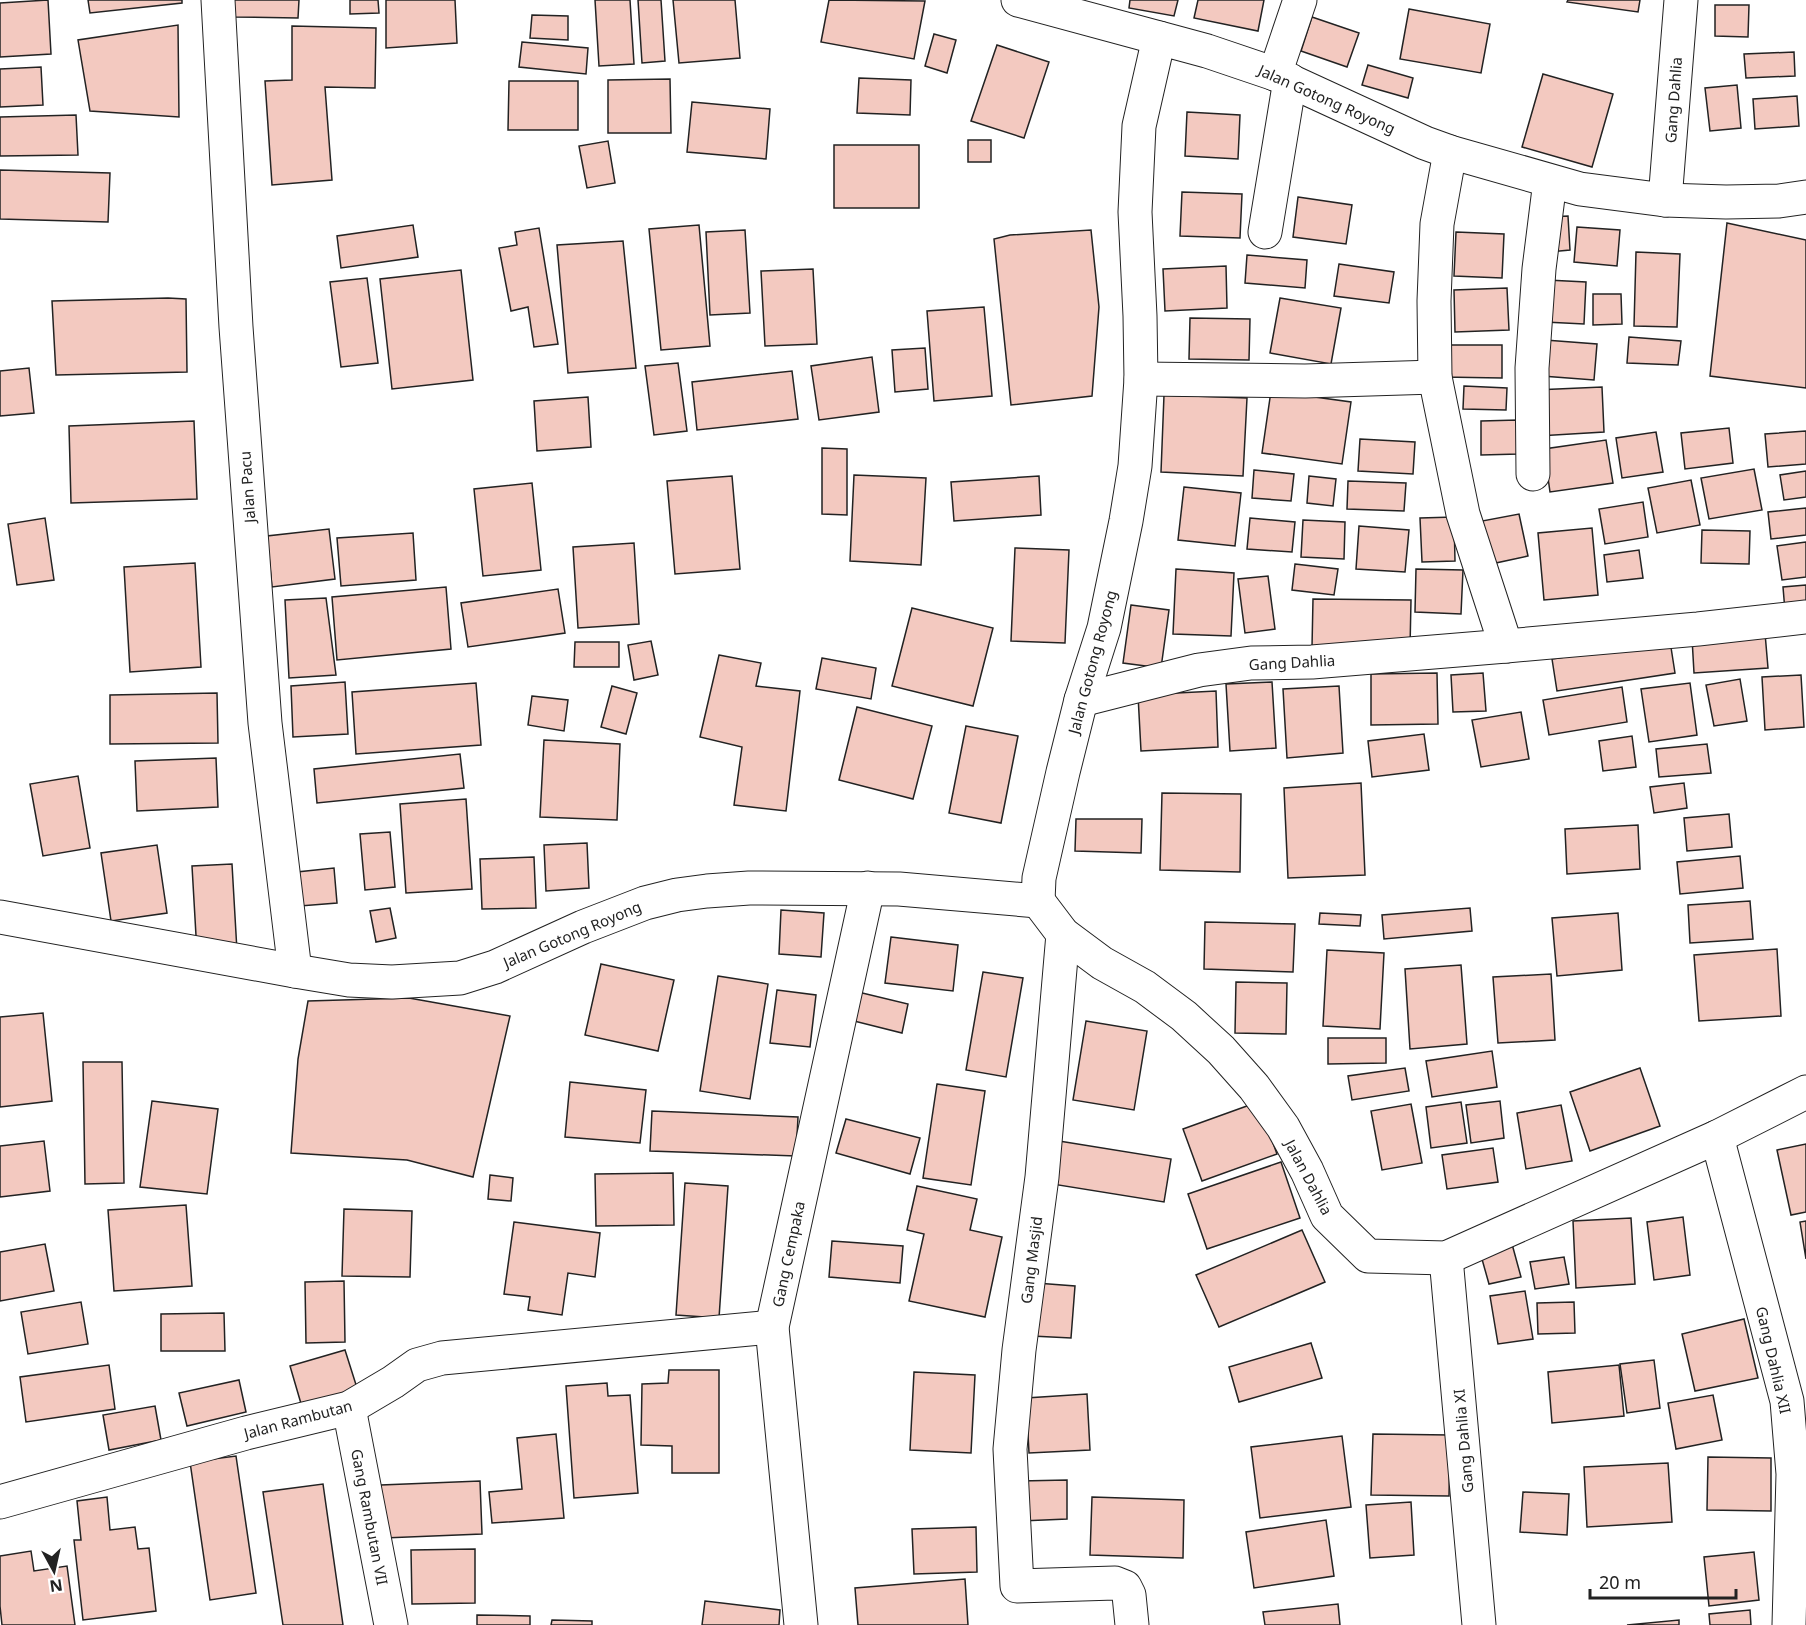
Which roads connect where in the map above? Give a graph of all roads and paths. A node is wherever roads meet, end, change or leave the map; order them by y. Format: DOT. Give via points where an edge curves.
graph roads {
  1 [pos="218,0"];
  2 [pos="1018,0"];
  3 [pos="1300,0"];
  4 [pos="1681,0"];
  5 [pos="1159,38"];
  6 [pos="1283,77"];
  7 [pos="1450,153"];
  8 [pos="1550,181"];
  9 [pos="1806,196"];
  10 [pos="1665,200"];
  11 [pos="1264,232"];
  12 [pos="1435,377"];
  13 [pos="1141,379"];
  14 [pos="1533,474"];
  15 [pos="1806,617"];
  16 [pos="1506,646"];
  17 [pos="1081,700"];
  18 [pos="868,888"];
  19 [pos="1038,901"];
  20 [pos="0,917"];
  21 [pos="1063,934"];
  22 [pos="295,971"];
  23 [pos="1806,1092"];
  24 [pos="1717,1137"];
  25 [pos="1446,1258"];
  26 [pos="772,1327"];
  27 [pos="349,1408"];
  28 [pos="0,1502"];
  29 [pos="391,1625"];
  30 [pos="801,1625"];
  31 [pos="1132,1625"];
  32 [pos="1479,1625"];
  33 [pos="1789,1625"];
  1 -- 22 [label="street, Jalan Pacu" via="264,723"];
  2 -- 5 [label="street"];
  3 -- 6 [label="street"];
  4 -- 10 [label="street, Gang Dahlia"];
  5 -- 6 [label="street, Jalan Gotong Royong"];
  5 -- 13 [label="street, Jalan Gotong Royong" via="1139,126 1135,212"];
  6 -- 7 [label="street, Jalan Gotong Royong"];
  6 -- 11 [label="street"];
  7 -- 8 [label="street, Jalan Gotong Royong"];
  7 -- 12 [label="street" via="1437,224"];
  8 -- 10 [label="street, Jalan Gotong Royong" via="1580,189"];
  8 -- 14 [label="street" via="1532,368"];
  9 -- 10 [label="street, Jalan Gotong Royong" via="1779,201"];
  12 -- 13 [label="street" via="1305,381"];
  12 -- 16 [label="street" via="1463,514"];
  13 -- 17 [label="street, Jalan Gotong Royong" via="1135,466 1126,521 1104,628"];
  15 -- 16 [label="street, Gang Dahlia"];
  16 -- 17 [label="street, Gang Dahlia" via="1312,662 1251,663 1199,670"];
  17 -- 19 [label="street, Jalan Gotong Royong" via="1039,878"];
  18 -- 19 [label="street, Jalan Gotong Royong"];
  18 -- 22 [label="street, Jalan Gotong Royong" via="748,888 677,895 645,903 460,978 392,982"];
  18 -- 26 [label="street, Gang Cempaka"];
  19 -- 21 [label="street, Jalan Dahlia"];
  20 -- 22 [label="street, Jalan Gotong Royong"];
  21 -- 25 [label="street, Jalan Dahlia" via="1102,963 1145,987 1221,1050 1283,1127 1328,1216 1368,1256"];
  21 -- 31 [label="street, Gang Masjid" via="1042,1177 1010,1449 1017,1586 1115,1583 1125,1587 1129,1595"];
  23 -- 24 [label="street, Jalan Dahlia"];
  24 -- 25 [label="street, Jalan Dahlia"];
  24 -- 33 [label="street, Gang Dahlia XII" via="1787,1401 1793,1474"];
  25 -- 32 [label="street, Gang Dahlia XI"];
  26 -- 27 [label="street, Jalan Rambutan" via="442,1358 417,1365"];
  26 -- 30 [label="street, Gang Cempaka"];
  27 -- 28 [label="street, Jalan Rambutan"];
  27 -- 29 [label="street, Gang Rambutan VII"];
}
